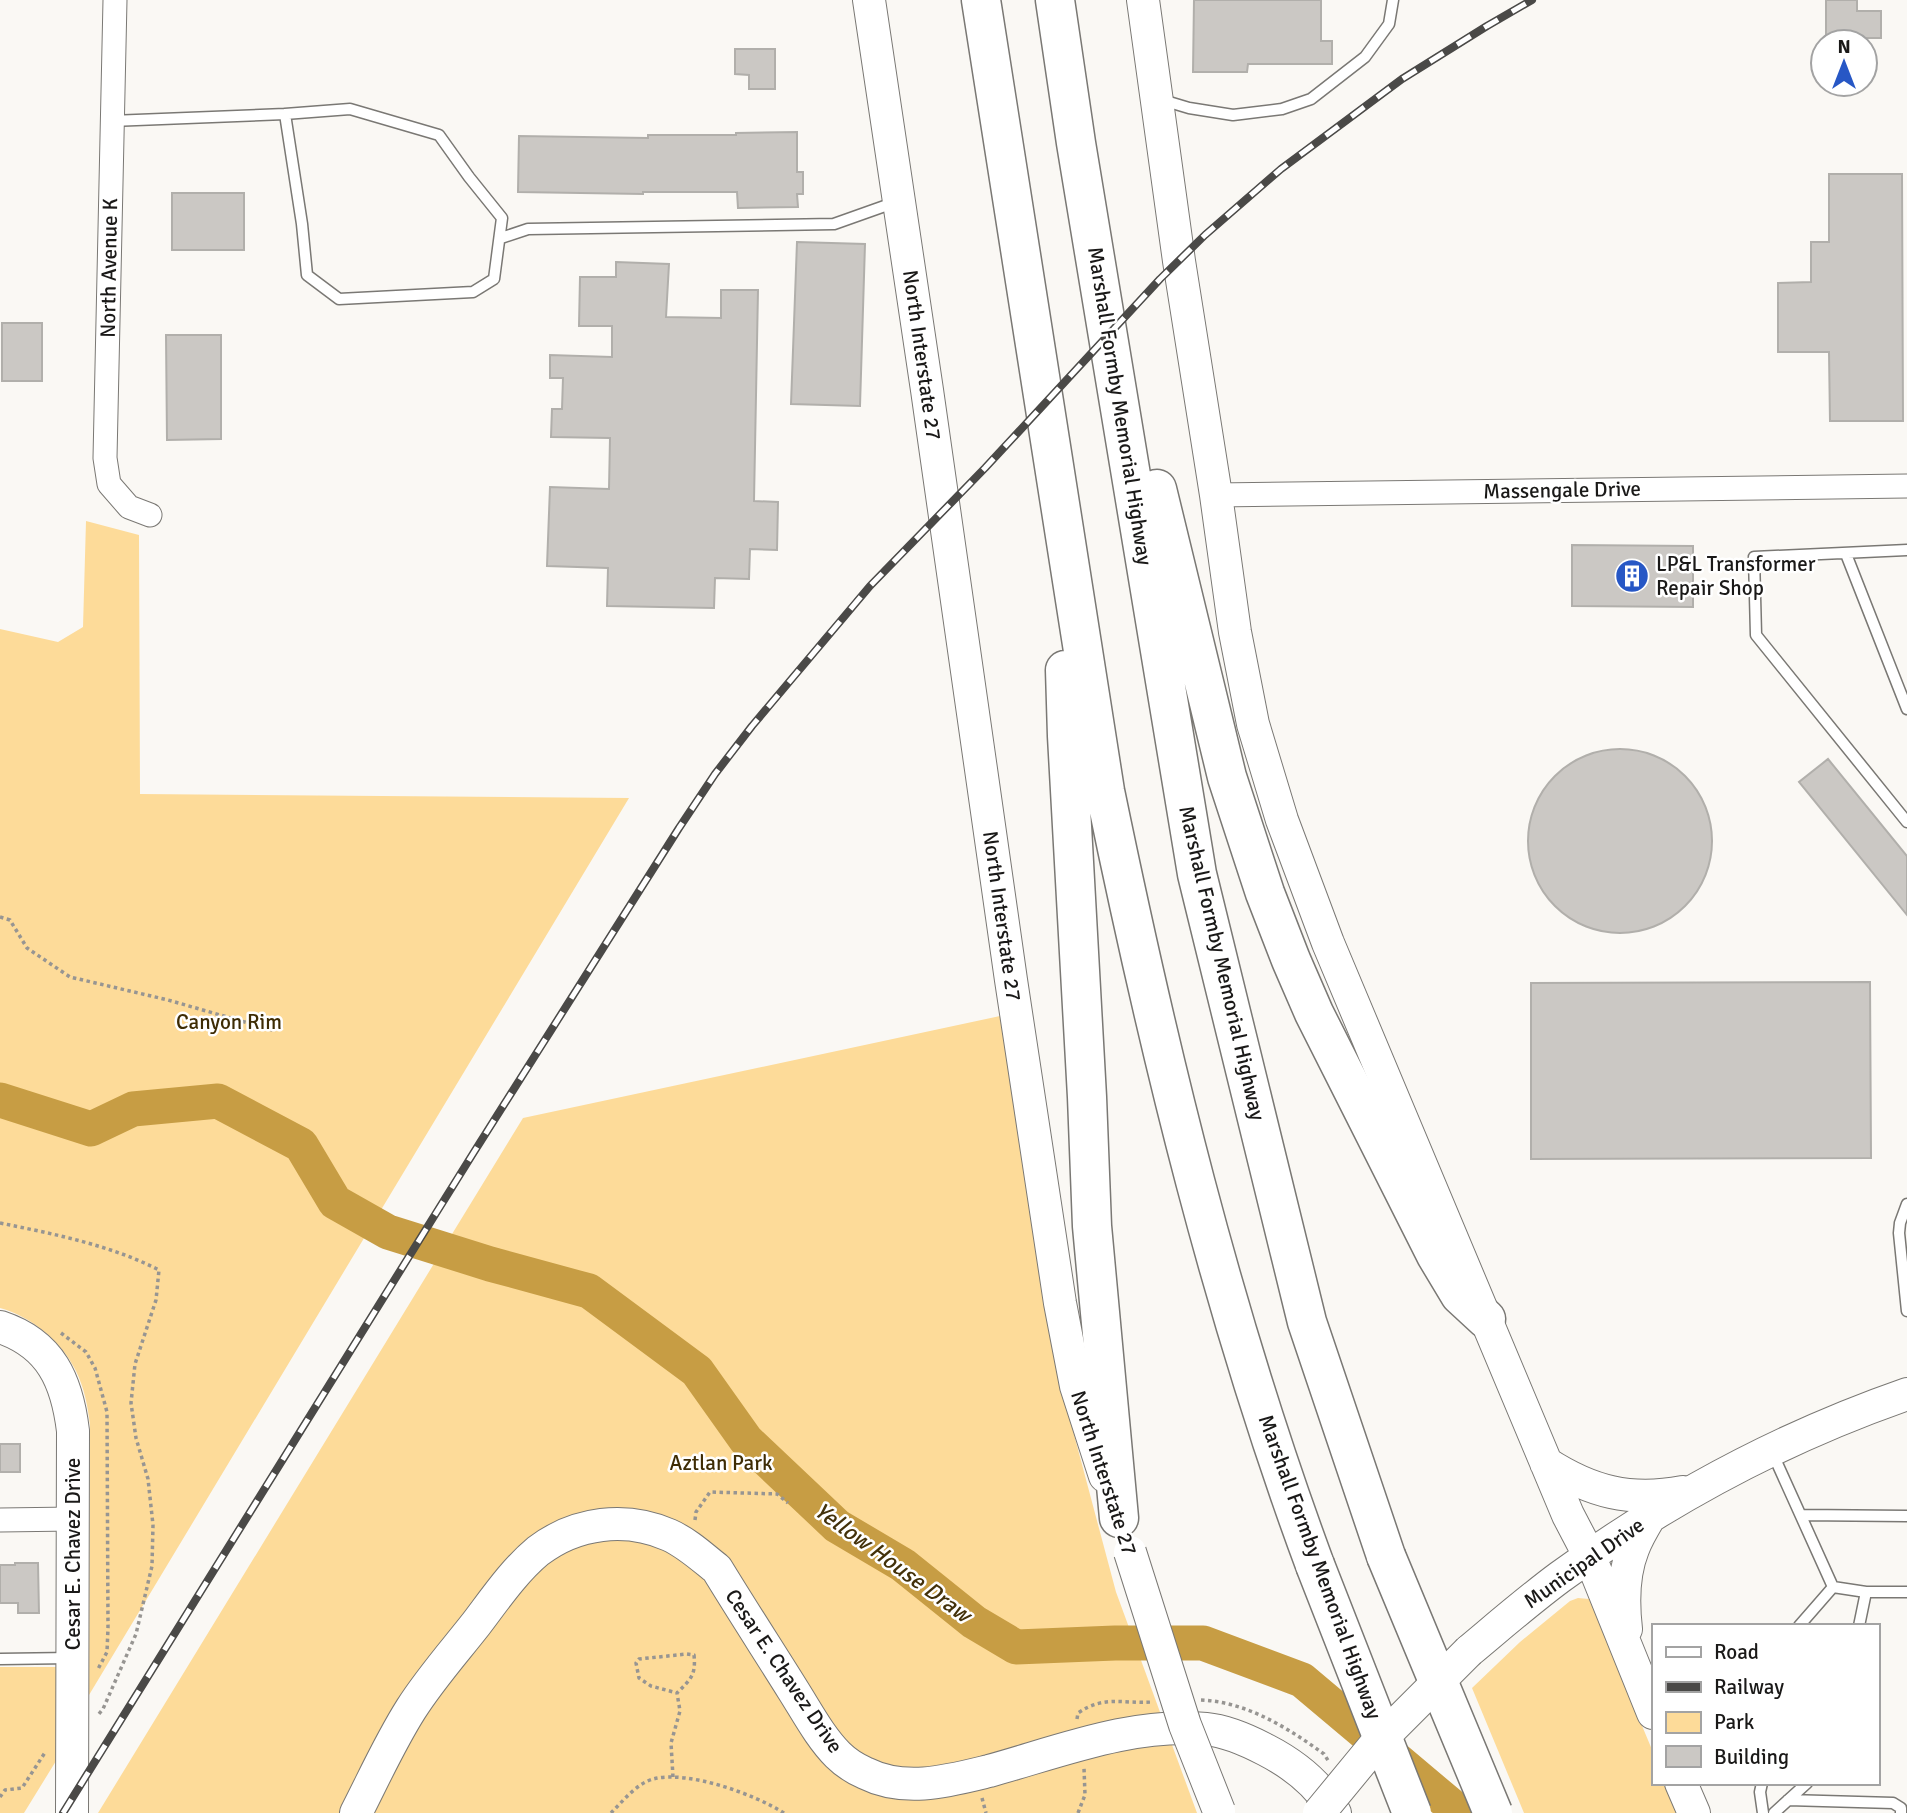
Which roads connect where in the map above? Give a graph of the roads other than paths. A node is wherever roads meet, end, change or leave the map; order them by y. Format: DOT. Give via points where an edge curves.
graph roads {
  1 [pos="115,0"];
  2 [pos="869,0"];
  3 [pos="981,0"];
  4 [pos="1055,0"];
  5 [pos="1143,0"];
  6 [pos="1393,0"];
  7 [pos="1157,98"];
  8 [pos="285,114"];
  9 [pos="111,121"];
  10 [pos="1080,156"];
  11 [pos="899,201"];
  12 [pos="501,238"];
  13 [pos="1907,486"];
  14 [pos="1216,495"];
  15 [pos="150,515"];
  16 [pos="1907,550"];
  17 [pos="1846,554"];
  18 [pos="1067,560"];
  19 [pos="1907,709"];
  20 [pos="1907,822"];
  21 [pos="1907,1204"];
  22 [pos="1907,1311"];
  23 [pos="1486,1319"];
  24 [pos="0,1327"];
  25 [pos="1907,1394"];
  26 [pos="1771,1449"];
  27 [pos="1546,1463"];
  28 [pos="1695,1490"];
  29 [pos="1801,1515"];
  30 [pos="1907,1516"];
  31 [pos="1649,1518"];
  32 [pos="73,1519"];
  33 [pos="0,1520"];
  34 [pos="1124,1535"];
  35 [pos="1590,1557"];
  36 [pos="1833,1587"];
  37 [pos="1866,1592"];
  38 [pos="1907,1592"];
  39 [pos="1801,1624"];
  40 [pos="1859,1624"];
  41 [pos="1628,1651"];
  42 [pos="73,1658"];
  43 [pos="0,1659"];
  44 [pos="1652,1711"];
  45 [pos="1683,1785"];
  46 [pos="1762,1785"];
  47 [pos="1805,1785"];
  48 [pos="1788,1800"];
  49 [pos="1219,1812"];
  50 [pos="72,1813"];
  51 [pos="356,1813"];
  52 [pos="1319,1813"];
  53 [pos="1335,1813"];
  54 [pos="1412,1813"];
  55 [pos="1493,1813"];
  56 [pos="1693,1813"];
  57 [pos="1763,1813"];
  58 [pos="1774,1813"];
  59 [pos="1901,1813"];
  1 -- 9 [label="street, North Avenue K"];
  2 -- 11 [label="main road, North Interstate 27"];
  3 -- 18 [label="highway, Marshall Formby Memorial Highway"];
  4 -- 10 [label="highway, Marshall Formby Memorial Highway"];
  5 -- 7 [label="main road"];
  6 -- 7 [label="lane" via="1389,24 1365,57 1311,99 1282,109 1233,115"];
  7 -- 14 [label="main road"];
  8 -- 9 [label="lane"];
  8 -- 12 [label="lane" via="350,109 439,135 502,218"];
  8 -- 12 [label="lane" via="307,275 339,299 473,292 494,279"];
  9 -- 15 [label="street, North Avenue K" via="105,458 109,484 129,507"];
  10 -- 23 [label="highway" via="1216,739 1265,893 1314,1013 1436,1255 1460,1295"];
  10 -- 55 [label="highway, Marshall Formby Memorial Highway, bridge" via="1198,874 1307,1322 1386,1556"];
  11 -- 12 [label="lane" via="834,224 528,229"];
  11 -- 34 [label="main road, North Interstate 27" via="1060,1303 1076,1386"];
  13 -- 14 [label="street, Massengale Drive"];
  14 -- 23 [label="main road" via="1253,724 1283,820 1328,943"];
  16 -- 17 [label="lane"];
  17 -- 19 [label="lane"];
  17 -- 20 [label="lane" via="1754,557 1756,635"];
  18 -- 34 [label="highway" via="1067,736 1092,1226"];
  18 -- 54 [label="highway, Marshall Formby Memorial Highway, bridge" via="1131,919 1197,1188 1283,1479"];
  21 -- 22 [label="lane" via="1899,1233"];
  23 -- 27 [label="main road"];
  24 -- 32 [label="main road, Cesar E. Chavez Drive" via="22,1336 42,1352 63,1384 73,1431"];
  25 -- 26 [label="main road, Municipal Drive"];
  26 -- 28 [label="main road, Municipal Drive"];
  26 -- 29 [label="lane"];
  27 -- 28 [label="main road" via="1601,1490 1620,1494 1658,1497"];
  27 -- 35 [label="main road"];
  28 -- 31 [label="main road, Municipal Drive"];
  29 -- 30 [label="lane"];
  29 -- 36 [label="lane"];
  31 -- 35 [label="main road, Municipal Drive"];
  31 -- 41 [label="main road" via="1632,1550 1628,1569"];
  32 -- 33 [label="street"];
  32 -- 42 [label="main road, Cesar E. Chavez Drive"];
  34 -- 49 [label="main road, North Interstate 27, bridge" via="1185,1725"];
  35 -- 41 [label="main road"];
  35 -- 52 [label="main road, Municipal Drive, bridge" via="1469,1651 1375,1745"];
  36 -- 37 [label="lane"];
  36 -- 39 [label="lane"];
  37 -- 38 [label="lane"];
  37 -- 40 [label="lane"];
  41 -- 44 [label="main road"];
  42 -- 43 [label="lane"];
  42 -- 50 [label="main road, Cesar E. Chavez Drive"];
  45 -- 56 [label="main road"];
  46 -- 57 [label="lane"];
  47 -- 48 [label="lane"];
  48 -- 58 [label="lane"];
  48 -- 59 [label="lane" via="1893,1804"];
  51 -- 53 [label="main road, Cesar E. Chavez Drive" via="411,1709 518,1570 560,1538 615,1523 670,1535 717,1569 818,1729 839,1757 866,1774 899,1784 930,1784 1130,1733 1208,1729 1243,1738 1276,1755 1327,1798"];
}
